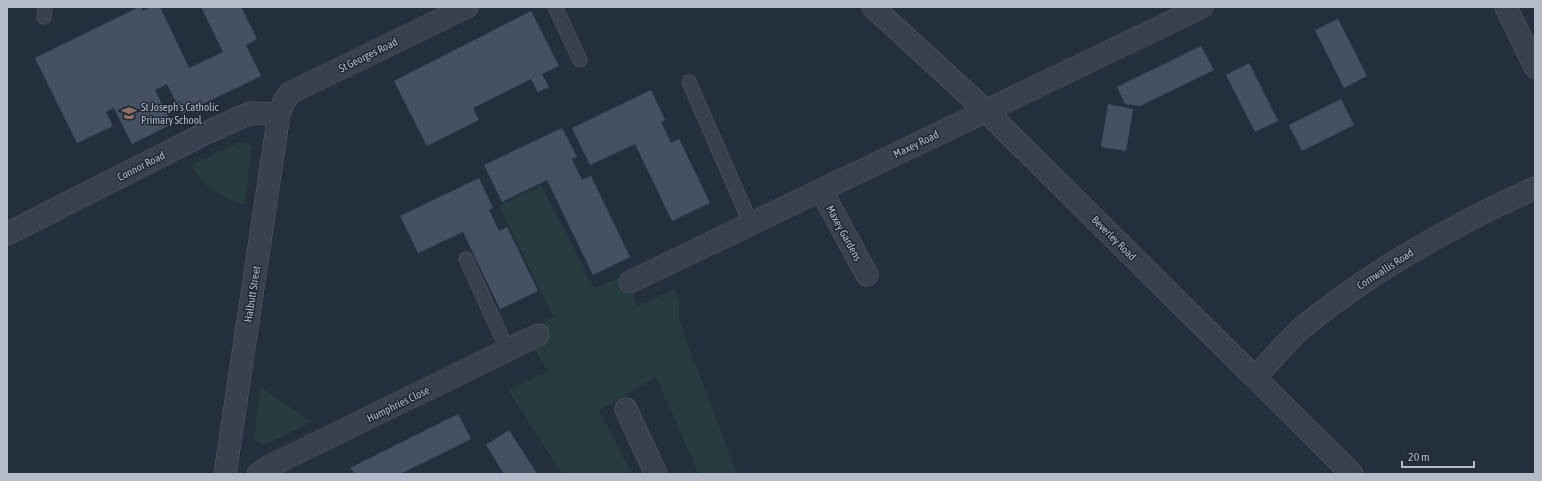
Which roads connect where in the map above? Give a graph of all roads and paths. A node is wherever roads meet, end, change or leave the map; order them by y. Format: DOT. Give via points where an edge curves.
graph roads {
  1 [pos="467,7"];
  2 [pos="555,7"];
  3 [pos="873,7"];
  4 [pos="1202,7"];
  5 [pos="1506,7"];
  6 [pos="580,60"];
  7 [pos="1535,67"];
  8 [pos="689,82"];
  9 [pos="986,110"];
  10 [pos="280,114"];
  11 [pos="1535,188"];
  12 [pos="821,190"];
  13 [pos="751,224"];
  14 [pos="7,234"];
  15 [pos="466,259"];
  16 [pos="867,275"];
  17 [pos="630,282"];
  18 [pos="538,335"];
  19 [pos="508,351"];
  20 [pos="1255,377"];
  21 [pos="626,409"];
  22 [pos="225,474"];
  23 [pos="258,474"];
  24 [pos="656,474"];
  25 [pos="1352,474"];
  1 -- 10 [label="street, St Georges Road" via="290,93"];
  2 -- 6 [label="lane"];
  3 -- 9 [label="street, Beverley Road"];
  4 -- 9 [label="street, Maxey Road"];
  5 -- 7 [label="street"];
  8 -- 13 [label="lane"];
  9 -- 12 [label="street, Maxey Road"];
  9 -- 20 [label="street, Beverley Road"];
  10 -- 14 [label="street, Connor Road" via="250,113"];
  10 -- 22 [label="street, Halbutt Street"];
  11 -- 20 [label="street, Cornwallis Road" via="1493,207 1415,249 1346,294 1302,328"];
  12 -- 13 [label="street, Maxey Road"];
  12 -- 16 [label="street, Maxey Gardens"];
  13 -- 17 [label="street, Maxey Road"];
  15 -- 19 [label="lane"];
  18 -- 19 [label="street, Humphries Close"];
  19 -- 23 [label="street, Humphries Close"];
  20 -- 25 [label="street, Beverley Road"];
  21 -- 24 [label="street"];
}
